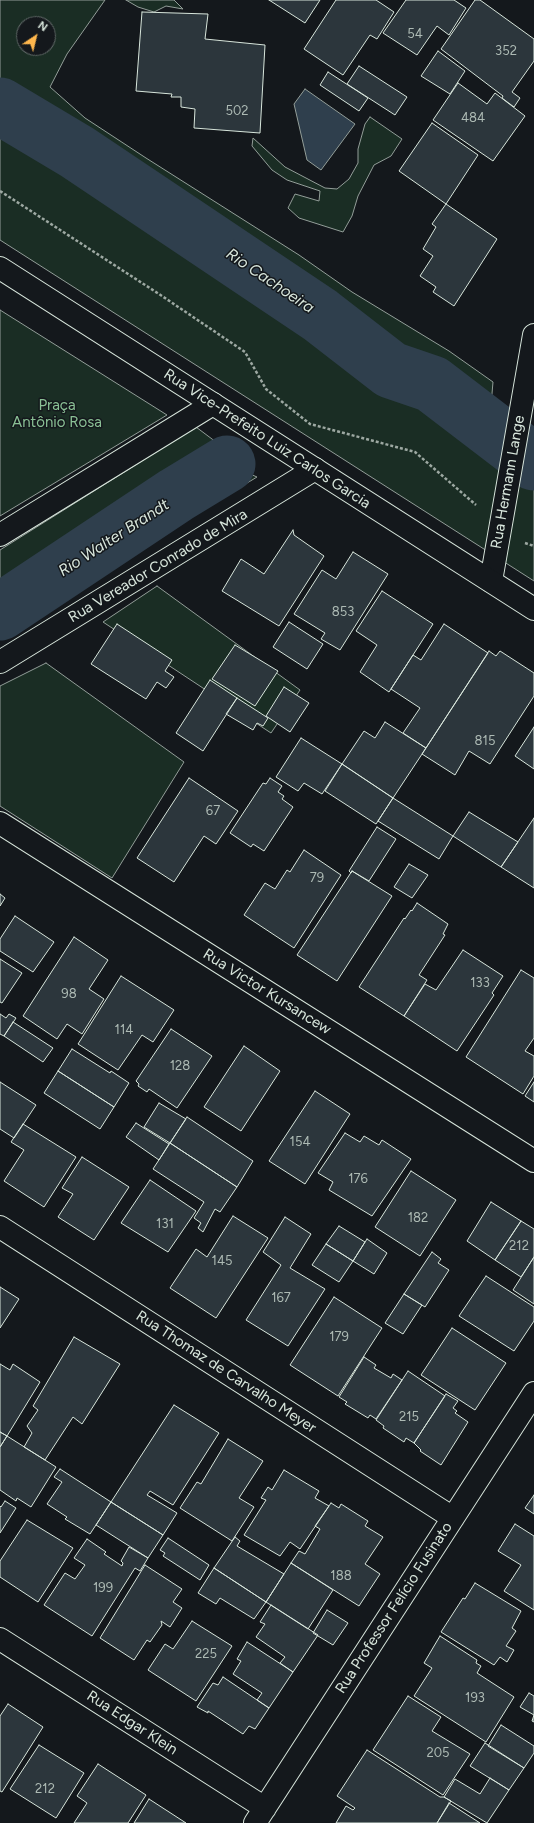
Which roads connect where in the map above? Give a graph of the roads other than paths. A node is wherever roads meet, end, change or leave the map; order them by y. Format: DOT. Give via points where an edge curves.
graph roads {
  1 [pos="0,268"];
  2 [pos="534,335"];
  3 [pos="213,404"];
  4 [pos="315,469"];
  5 [pos="0,535"];
  6 [pos="491,581"];
  7 [pos="534,609"];
  8 [pos="0,662"];
  9 [pos="0,823"];
  10 [pos="534,1161"];
  11 [pos="0,1227"];
  12 [pos="534,1393"];
  13 [pos="453,1518"];
  14 [pos="0,1639"];
  15 [pos="260,1815"];
  1 -- 3 [label="street, Rua Vice-Prefeito Luiz Carlos Garcia"];
  2 -- 6 [label="street, Rua Hermann Lange"];
  3 -- 4 [label="street, Rua Vice-Prefeito Luiz Carlos Garcia"];
  3 -- 5 [label="street"];
  4 -- 6 [label="street, Rua Vice-Prefeito Luiz Carlos Garcia"];
  4 -- 8 [label="street, Rua Vereador Conrado de Mira"];
  6 -- 7 [label="street, Rua Vice-Prefeito Luiz Carlos Garcia"];
  9 -- 10 [label="street, Rua Victor Kursancew"];
  11 -- 13 [label="street, Rua Thomaz de Carvalho Meyer"];
  12 -- 13 [label="street, Rua Professor Felício Fusinato"];
  13 -- 15 [label="street, Rua Professor Felício Fusinato"];
  14 -- 15 [label="street, Rua Edgar Klein"];
}
